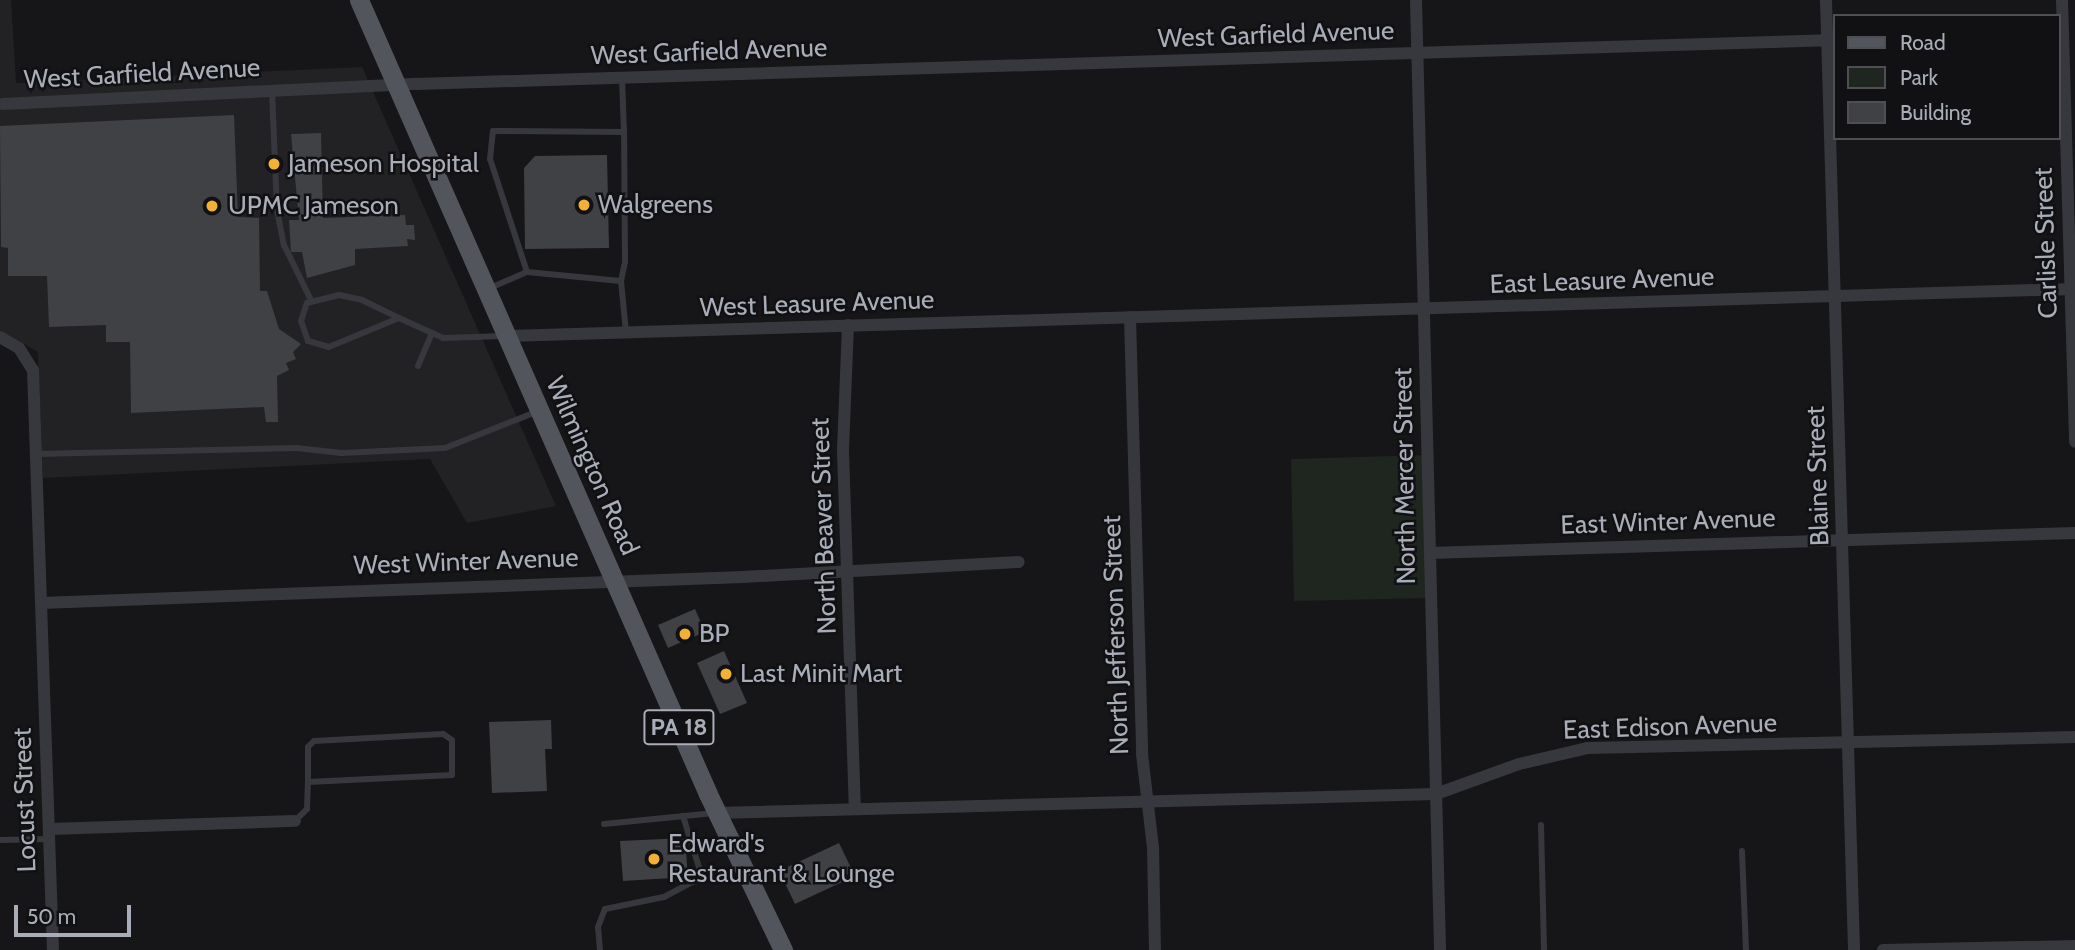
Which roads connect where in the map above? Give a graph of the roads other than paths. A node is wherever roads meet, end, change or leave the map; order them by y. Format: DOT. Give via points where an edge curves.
graph roads {
  1 [pos="359,0"];
  2 [pos="1416,0"];
  3 [pos="1826,0"];
  4 [pos="2062,0"];
  5 [pos="2066,34"];
  6 [pos="1831,41"];
  7 [pos="1418,54"];
  8 [pos="622,78"];
  9 [pos="396,84"];
  10 [pos="272,91"];
  11 [pos="1,104"];
  12 [pos="624,132"];
  13 [pos="527,272"];
  14 [pos="621,281"];
  15 [pos="486,289"];
  16 [pos="2072,289"];
  17 [pos="1835,296"];
  18 [pos="311,300"];
  19 [pos="1424,308"];
  20 [pos="1130,317"];
  21 [pos="399,318"];
  22 [pos="848,326"];
  23 [pos="625,332"];
  24 [pos="432,333"];
  25 [pos="506,335"];
  26 [pos="0,337"];
  27 [pos="418,366"];
  28 [pos="540,411"];
  29 [pos="2075,442"];
  30 [pos="34,454"];
  31 [pos="2075,533"];
  32 [pos="1843,540"];
  33 [pos="1430,552"];
  34 [pos="1019,562"];
  35 [pos="848,570"];
  36 [pos="613,579"];
  37 [pos="41,603"];
  38 [pos="2075,737"];
  39 [pos="1847,744"];
  40 [pos="308,782"];
  41 [pos="1436,793"];
  42 [pos="1148,802"];
  43 [pos="855,809"];
  44 [pos="716,813"];
  45 [pos="683,816"];
  46 [pos="295,821"];
  47 [pos="604,824"];
  48 [pos="1541,825"];
  49 [pos="50,834"];
  50 [pos="0,840"];
  51 [pos="1742,851"];
  52 [pos="2075,946"];
  53 [pos="52,950"];
  54 [pos="600,950"];
  55 [pos="783,950"];
  56 [pos="1155,950"];
  57 [pos="1440,950"];
  58 [pos="1544,950"];
  59 [pos="1746,950"];
  60 [pos="1854,950"];
  61 [pos="1883,950"];
  1 -- 9 [label="main road, Wilmington Road / PA 18"];
  2 -- 7 [label="street, North Mercer Street"];
  3 -- 6 [label="street, Blaine Street"];
  4 -- 5 [label="street, Carlisle Street"];
  5 -- 16 [label="street, Carlisle Street"];
  6 -- 7 [label="street, West Garfield Avenue"];
  6 -- 17 [label="street, Blaine Street"];
  7 -- 8 [label="street, West Garfield Avenue"];
  7 -- 19 [label="street, North Mercer Street"];
  8 -- 9 [label="street, West Garfield Avenue"];
  8 -- 12 [label="lane"];
  9 -- 10 [label="street, West Garfield Avenue"];
  9 -- 15 [label="main road, Wilmington Road / PA 18"];
  10 -- 11 [label="street, West Garfield Avenue"];
  10 -- 18 [label="lane" via="277,210 284,245"];
  12 -- 13 [label="lane" via="493,131 490,159"];
  12 -- 14 [label="lane"];
  13 -- 14 [label="lane"];
  13 -- 15 [label="lane"];
  14 -- 23 [label="lane"];
  15 -- 25 [label="main road, Wilmington Road / PA 18"];
  16 -- 17 [label="street, East Leasure Avenue"];
  16 -- 29 [label="street, Carlisle Street"];
  17 -- 19 [label="street, East Leasure Avenue"];
  17 -- 32 [label="street, Blaine Street"];
  18 -- 21 [label="lane" via="339,295"];
  18 -- 21 [label="lane" via="300,321 308,341 317,346 341,344"];
  19 -- 20 [label="street, East Leasure Avenue"];
  19 -- 33 [label="street, North Mercer Street"];
  20 -- 22 [label="street, West Leasure Avenue"];
  20 -- 42 [label="street, North Jefferson Street" via="1142,754"];
  21 -- 24 [label="lane"];
  22 -- 23 [label="street, West Leasure Avenue"];
  22 -- 35 [label="street, North Beaver Street" via="843,410"];
  23 -- 25 [label="street, West Leasure Avenue"];
  24 -- 25 [label="lane" via="451,339"];
  24 -- 27 [label="lane"];
  25 -- 28 [label="main road, Wilmington Road / PA 18"];
  26 -- 30 [label="street, Locust Street" via="27,357 33,370"];
  28 -- 30 [label="lane" via="445,448"];
  28 -- 36 [label="main road, Wilmington Road / PA 18"];
  30 -- 37 [label="street, Locust Street"];
  31 -- 32 [label="street, East Winter Avenue"];
  32 -- 33 [label="street, East Winter Avenue"];
  32 -- 39 [label="street, Blaine Street"];
  33 -- 41 [label="street, North Mercer Street"];
  34 -- 35 [label="street, West Winter Avenue"];
  35 -- 36 [label="street, West Winter Avenue"];
  35 -- 43 [label="street, North Beaver Street"];
  36 -- 37 [label="street, West Winter Avenue"];
  36 -- 44 [label="main road, Wilmington Road / PA 18"];
  37 -- 49 [label="street, Locust Street"];
  38 -- 39 [label="street, East Edison Avenue"];
  39 -- 41 [label="street, East Edison Avenue" via="1588,748 1519,764"];
  39 -- 60 [label="street, Blaine Street"];
  40 -- 40 [label="lane" via="452,775 452,740 443,734 314,741 308,747"];
  40 -- 46 [label="lane" via="307,809"];
  41 -- 42 [label="street, East Edison Avenue"];
  41 -- 57 [label="street, North Mercer Street"];
  42 -- 43 [label="street, East Edison Avenue"];
  42 -- 56 [label="street, North Jefferson Street"];
  43 -- 44 [label="street, East Edison Avenue"];
  44 -- 45 [label="lane"];
  44 -- 55 [label="main road, Wilmington Road / PA 18"];
  45 -- 47 [label="lane"];
  45 -- 54 [label="lane" via="702,877 664,897 605,909 598,928"];
  46 -- 49 [label="street"];
  48 -- 58 [label="lane"];
  49 -- 50 [label="lane"];
  49 -- 53 [label="street, Locust Street"];
  51 -- 59 [label="lane"];
  52 -- 61 [label="street"];
}
